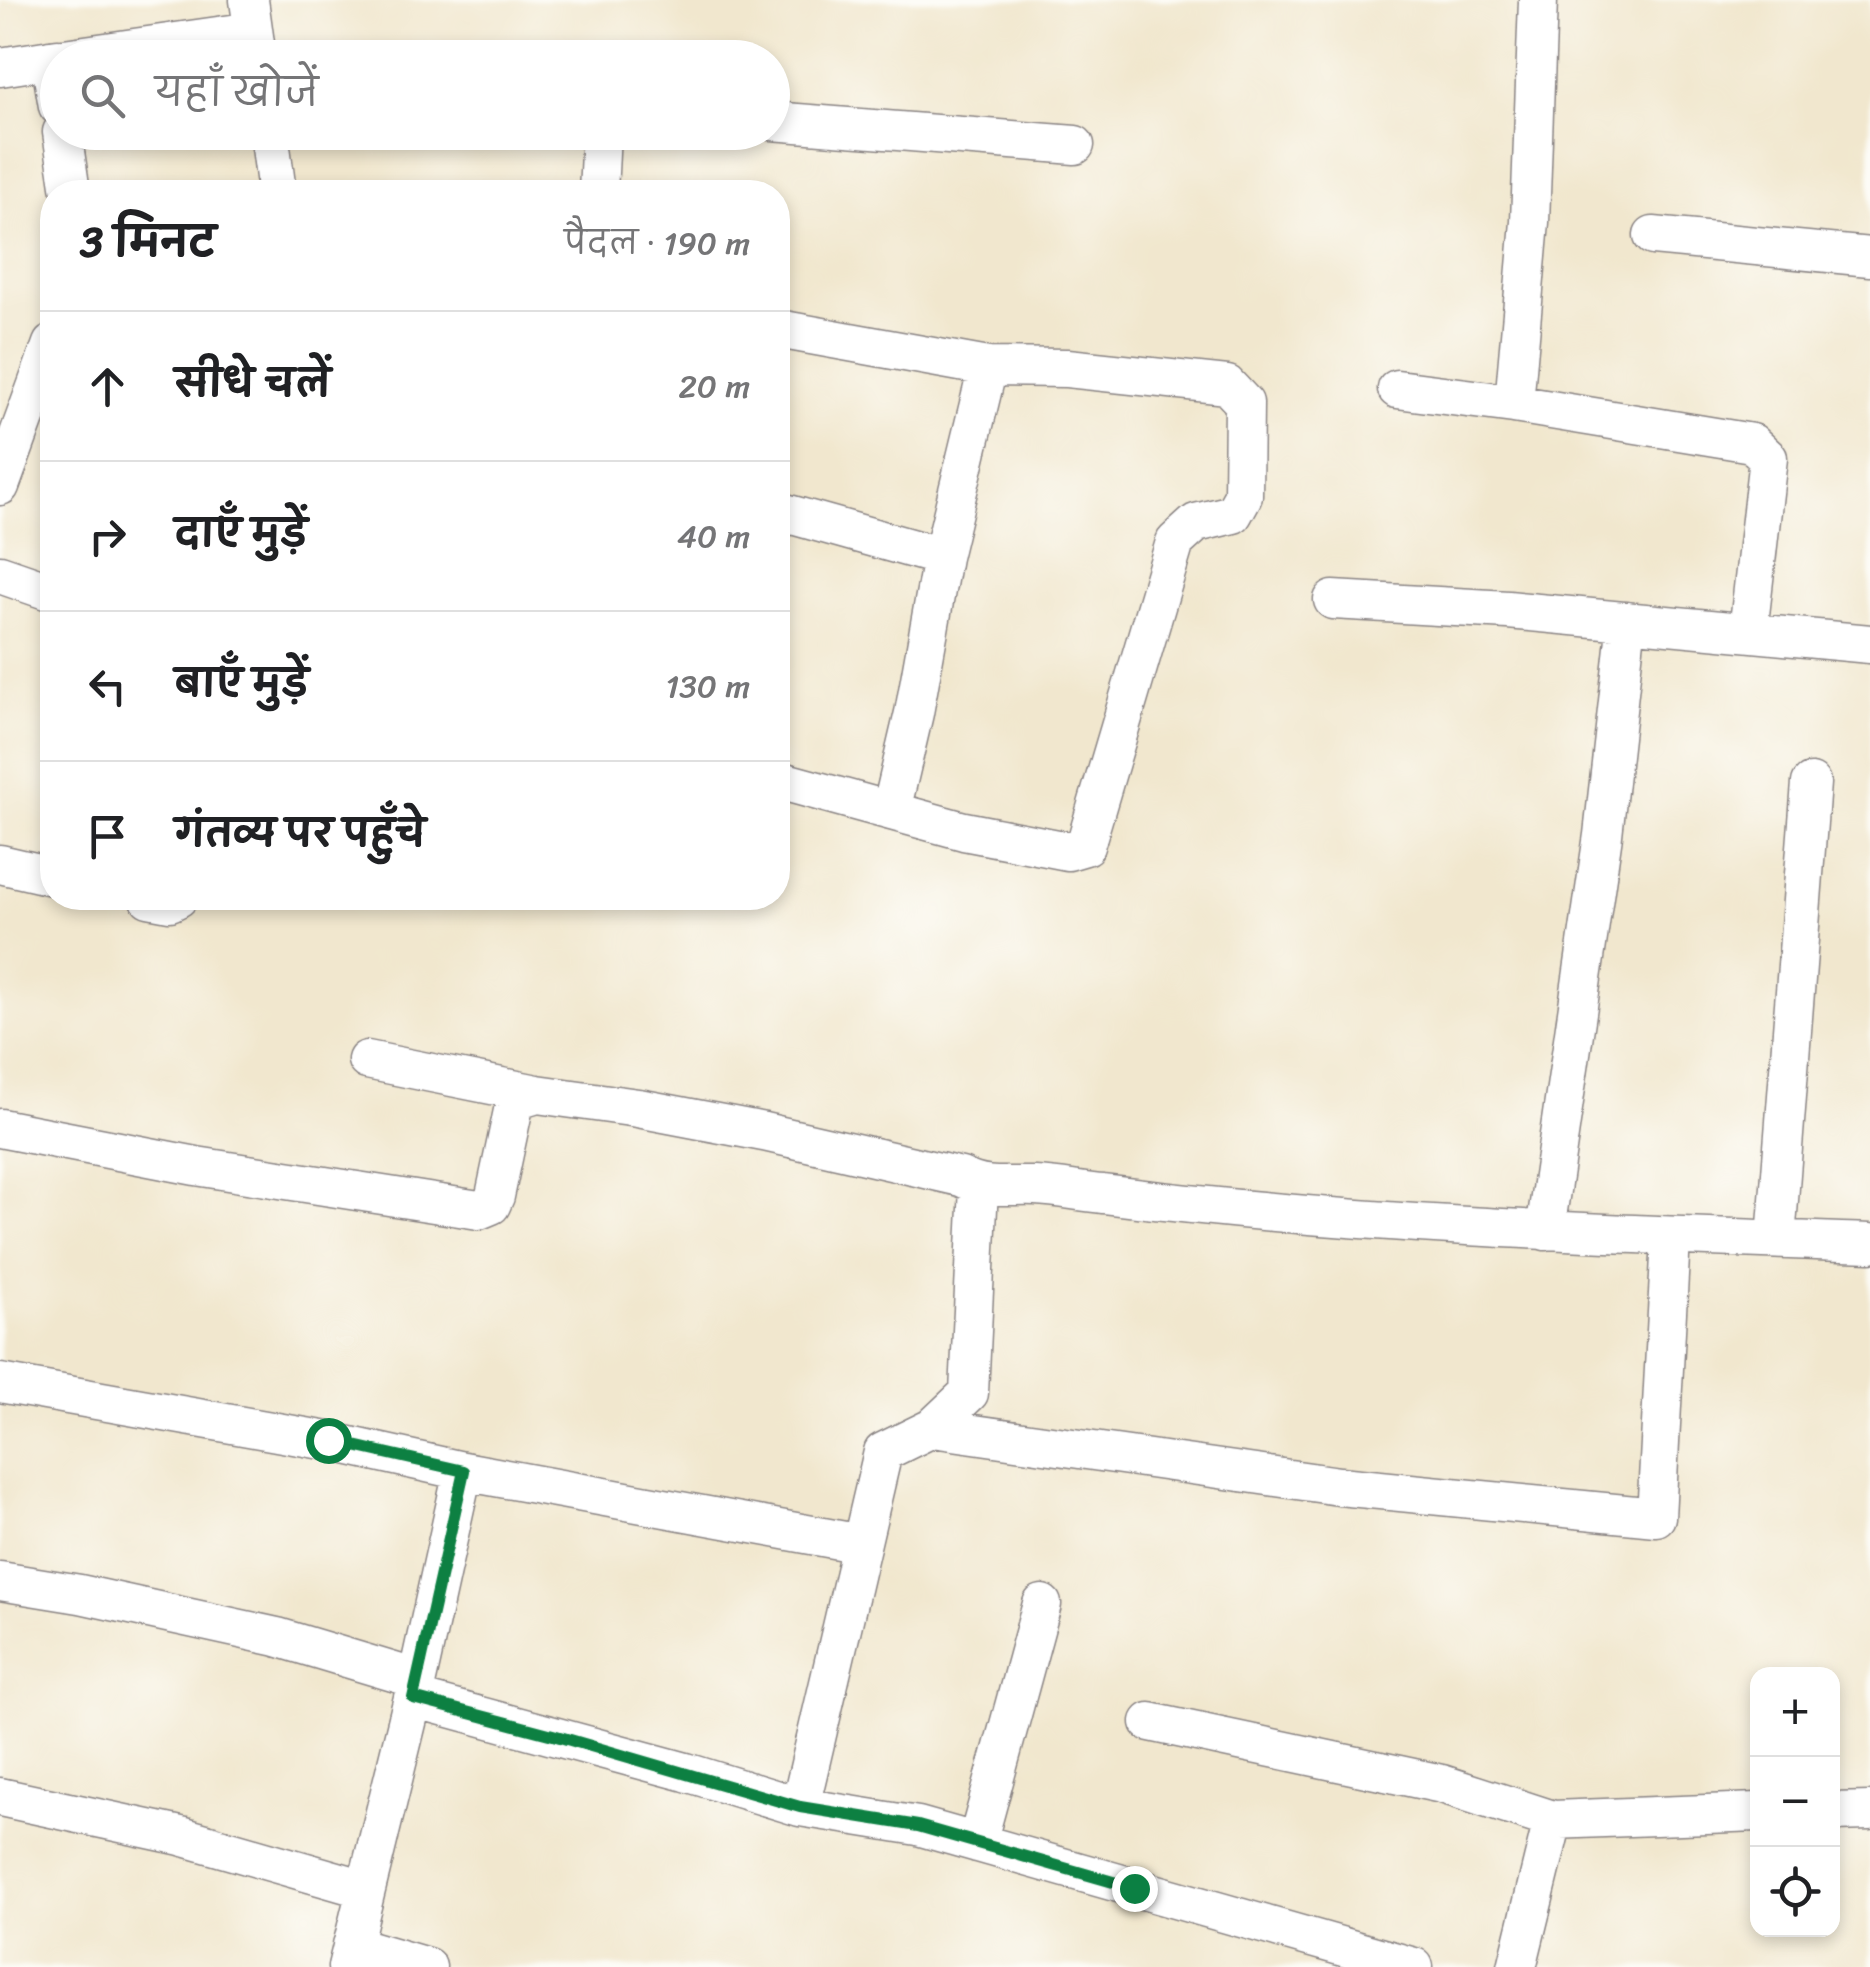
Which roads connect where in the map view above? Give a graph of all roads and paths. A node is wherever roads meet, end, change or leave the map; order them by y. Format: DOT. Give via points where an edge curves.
graph roads {
  1 [pos="1538,0"];
  2 [pos="253,29"];
  3 [pos="179,40"];
  4 [pos="40,61"];
  5 [pos="0,68"];
  6 [pos="790,121"];
  7 [pos="1075,145"];
  8 [pos="65,150"];
  9 [pos="272,150"];
  10 [pos="600,150"];
  11 [pos="69,180"];
  12 [pos="276,180"];
  13 [pos="599,180"];
  14 [pos="1653,236"];
  15 [pos="1870,258"];
  16 [pos="790,331"];
  17 [pos="988,368"];
  18 [pos="40,377"];
  19 [pos="1397,389"];
  20 [pos="1514,404"];
  21 [pos="0,486"];
  22 [pos="790,514"];
  23 [pos="942,558"];
  24 [pos="0,574"];
  25 [pos="40,588"];
  26 [pos="1334,600"];
  27 [pos="1627,621"];
  28 [pos="1748,632"];
  29 [pos="1870,644"];
  30 [pos="790,783"];
  31 [pos="1811,783"];
  32 [pos="890,811"];
  33 [pos="0,864"];
  34 [pos="40,873"];
  35 [pos="367,1060"];
  36 [pos="537,1094"];
  37 [pos="0,1128"];
  38 [pos="980,1187"];
  39 [pos="1546,1231"];
  40 [pos="1671,1238"];
  41 [pos="1776,1239"];
  42 [pos="1869,1253"];
  43 [pos="0,1383"];
  44 [pos="932,1428"];
  45 [pos="464,1471"];
  46 [pos="861,1544"];
  47 [pos="0,1581"];
  48 [pos="1042,1604"];
  49 [pos="415,1689"];
  50 [pos="1150,1722"];
  51 [pos="0,1797"];
  52 [pos="800,1807"];
  53 [pos="1870,1811"];
  54 [pos="1750,1812"];
  55 [pos="1840,1812"];
  56 [pos="1553,1820"];
  57 [pos="977,1843"];
  58 [pos="365,1889"];
  59 [pos="350,1956"];
  60 [pos="427,1967"];
  61 [pos="1414,1967"];
  62 [pos="1517,1967"];
  1 -- 20 [label="street" via="1530,222"];
  2 -- 3 [label="street"];
  4 -- 5 [label="street"];
  6 -- 7 [label="street"];
  8 -- 11 [label="street"];
  9 -- 12 [label="street"];
  10 -- 13 [label="street"];
  14 -- 15 [label="street"];
  16 -- 17 [label="street"];
  17 -- 23 [label="street"];
  17 -- 32 [label="street" via="1067,368 1228,385 1244,403 1243,496 1233,514 1196,523 1175,542 1085,846 1068,851"];
  18 -- 21 [label="street"];
  19 -- 20 [label="street"];
  20 -- 28 [label="street" via="1752,443 1768,458"];
  22 -- 23 [label="street"];
  23 -- 32 [label="street"];
  24 -- 25 [label="street"];
  26 -- 27 [label="street"];
  27 -- 28 [label="street"];
  27 -- 39 [label="street"];
  28 -- 29 [label="street"];
  30 -- 32 [label="street"];
  31 -- 41 [label="street"];
  33 -- 34 [label="street"];
  35 -- 36 [label="street"];
  36 -- 37 [label="street" via="514,1106 495,1196 479,1210"];
  36 -- 38 [label="street" via="764,1132 961,1177"];
  38 -- 39 [label="street" via="1037,1186 1333,1219"];
  38 -- 44 [label="street" via="969,1392"];
  39 -- 40 [label="street"];
  40 -- 41 [label="street"];
  40 -- 44 [label="street" via="1656,1518 1339,1486"];
  41 -- 42 [label="street"];
  43 -- 45 [label="street" via="328,1440"];
  44 -- 46 [label="street" via="882,1452"];
  45 -- 46 [label="street"];
  45 -- 49 [label="street"];
  46 -- 52 [label="street"];
  47 -- 49 [label="street" via="277,1637"];
  48 -- 57 [label="street"];
  49 -- 52 [label="street"];
  49 -- 58 [label="street"];
  50 -- 56 [label="street" via="1442,1784"];
  51 -- 58 [label="street" via="181,1836"];
  52 -- 57 [label="street"];
  53 -- 55 [label="street"];
  54 -- 56 [label="street"];
  56 -- 62 [label="street"];
  57 -- 61 [label="street"];
  58 -- 59 [label="street"];
  59 -- 60 [label="street"];
}
